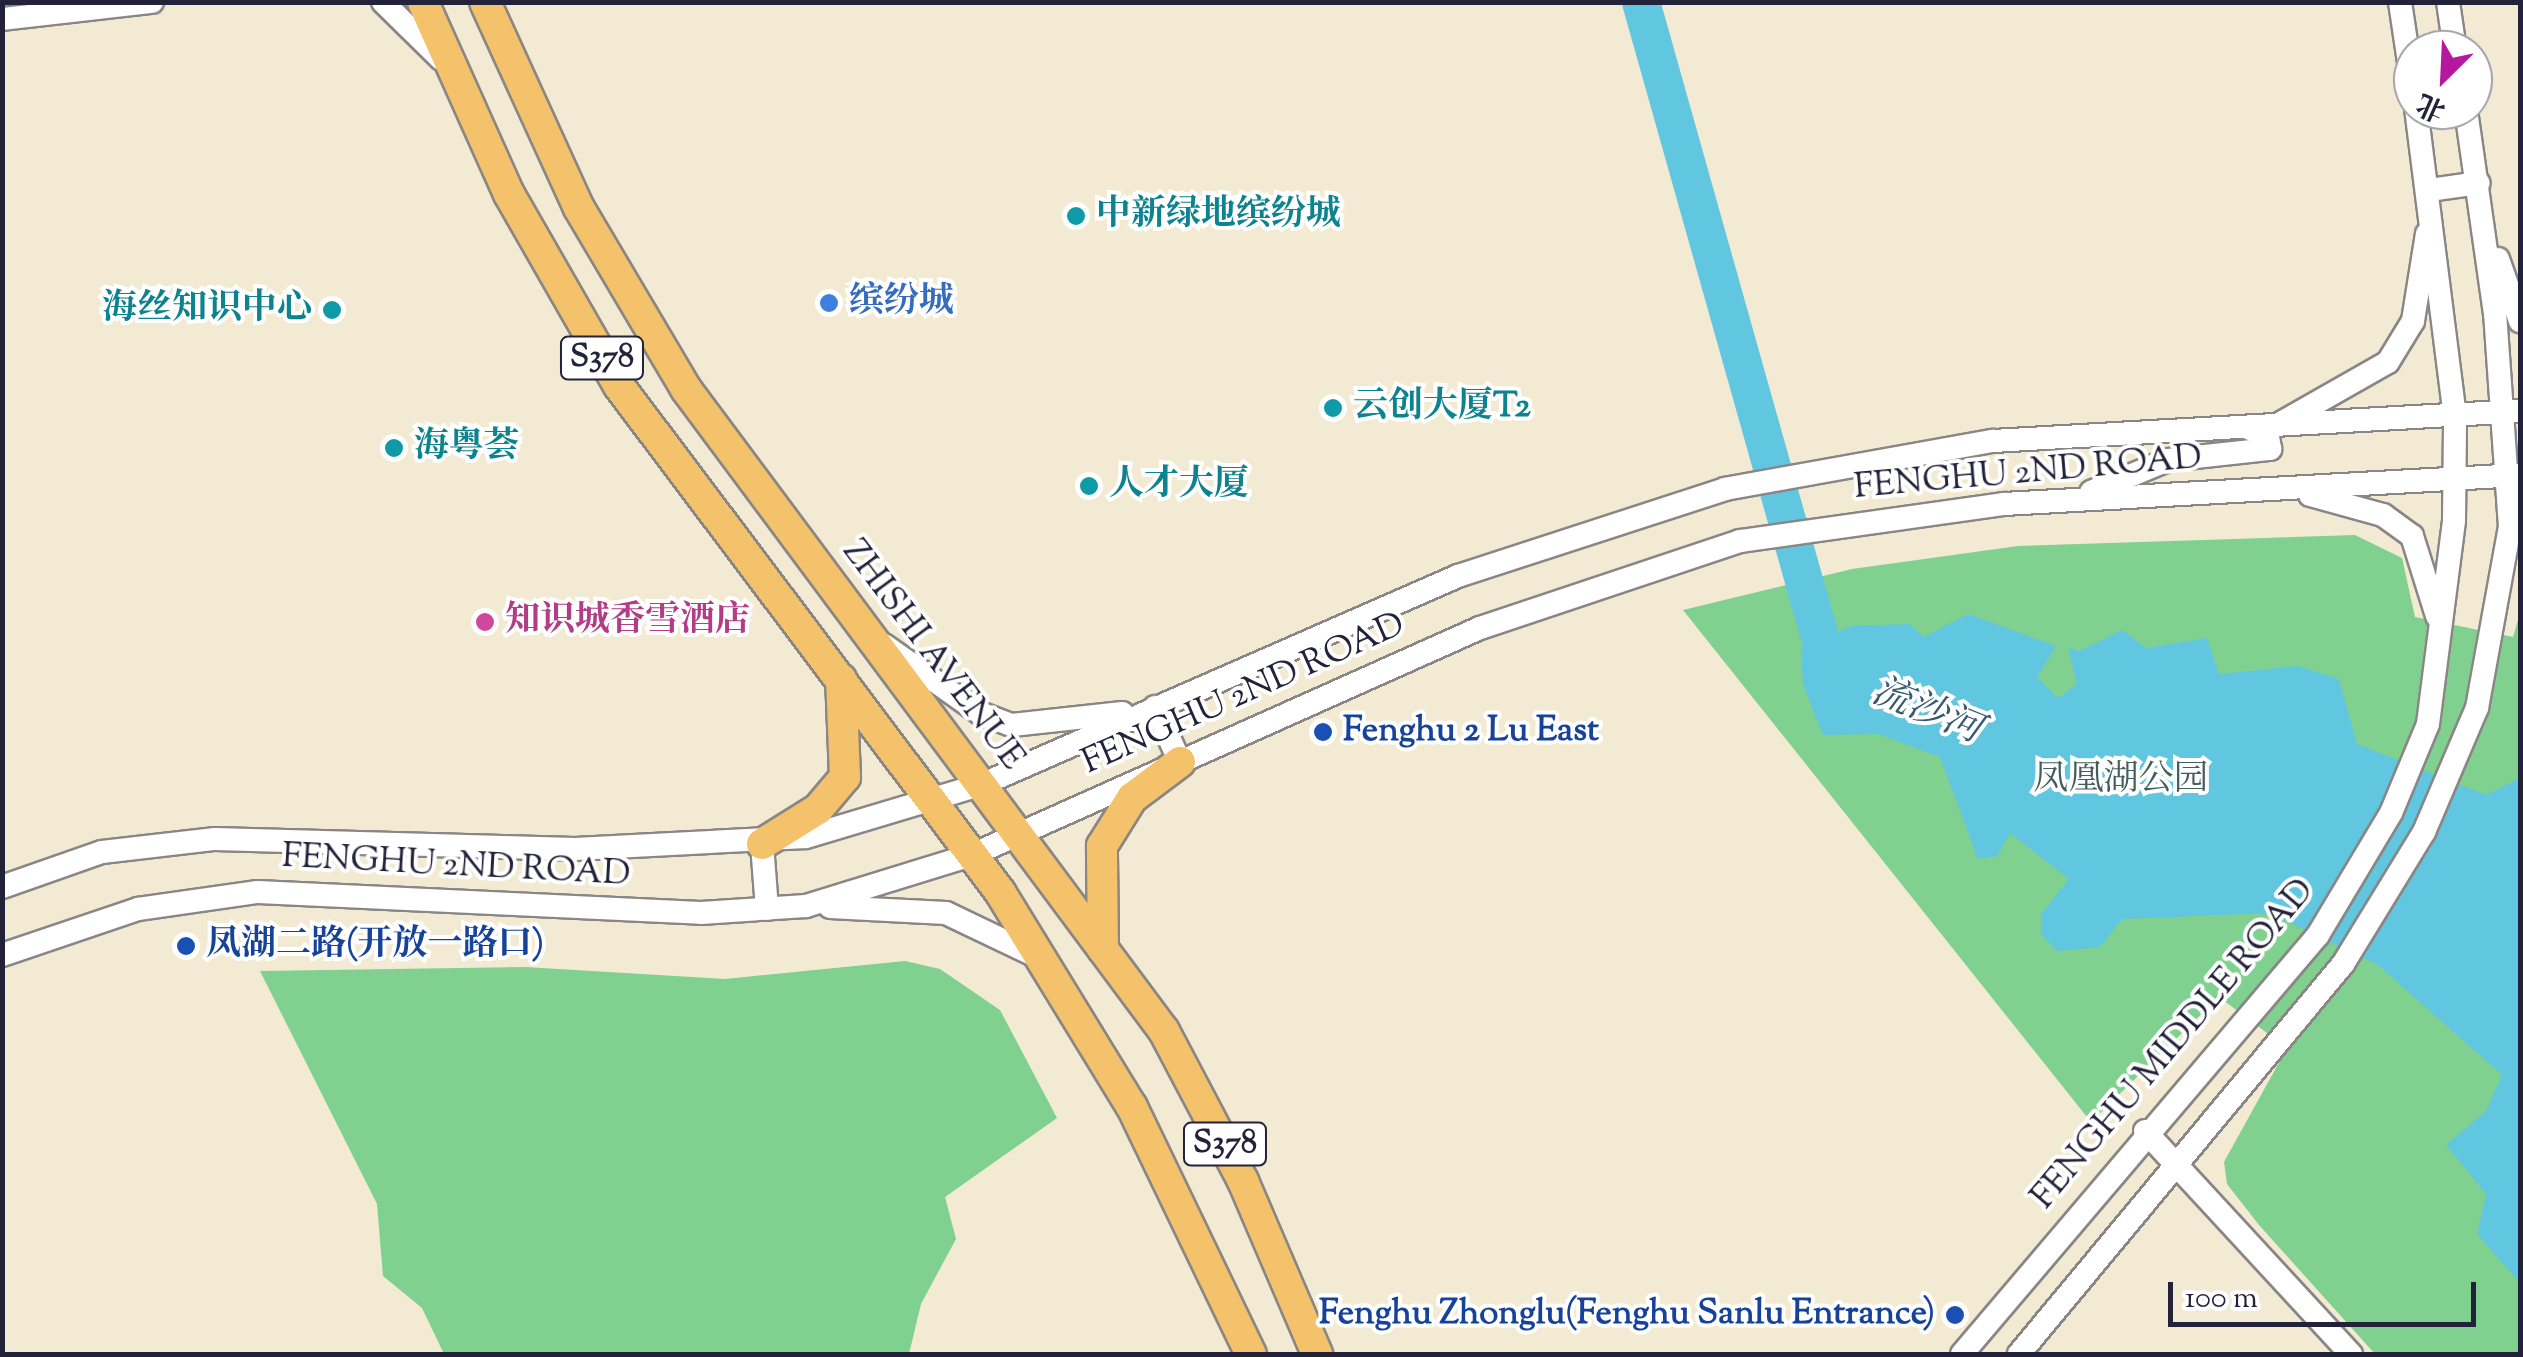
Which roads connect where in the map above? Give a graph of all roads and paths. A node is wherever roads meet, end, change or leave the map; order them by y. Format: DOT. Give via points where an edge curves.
graph roads {
  1 [pos="152,2"];
  2 [pos="383,2"];
  3 [pos="423,2"];
  4 [pos="485,2"];
  5 [pos="2400,2"];
  6 [pos="2448,2"];
  7 [pos="2,19"];
  8 [pos="2404,30"];
  9 [pos="2453,30"];
  10 [pos="450,69"];
  11 [pos="2419,130"];
  12 [pos="2470,130"];
  13 [pos="2479,183"];
  14 [pos="2430,200"];
  15 [pos="2485,224"];
  16 [pos="2520,321"];
  17 [pos="2511,412"];
  18 [pos="2455,416"];
  19 [pos="2226,423"];
  20 [pos="2272,428"];
  21 [pos="2514,476"];
  22 [pos="2456,480"];
  23 [pos="2277,488"];
  24 [pos="2074,498"];
  25 [pos="2520,553"];
  26 [pos="2494,633"];
  27 [pos="868,634"];
  28 [pos="2442,644"];
  29 [pos="840,676"];
  30 [pos="1155,706"];
  31 [pos="1180,762"];
  32 [pos="983,784"];
  33 [pos="932,802"];
  34 [pos="1018,835"];
  35 [pos="762,844"];
  36 [pos="972,854"];
  37 [pos="2,886"];
  38 [pos="806,906"];
  39 [pos="766,909"];
  40 [pos="1103,949"];
  41 [pos="2,956"];
  42 [pos="1040,958"];
  43 [pos="2145,1130"];
  44 [pos="2175,1160"];
  45 [pos="1251,1354"];
  46 [pos="1317,1354"];
  47 [pos="1962,1354"];
  48 [pos="2019,1354"];
  49 [pos="2351,1354"];
  1 -- 7 [label="street"];
  2 -- 10 [label="street"];
  3 -- 10 [label="main road, S378"];
  4 -- 27 [label="main road, ZHISHI AVENUE / S378" via="621,281 686,389"];
  5 -- 8 [label="street"];
  6 -- 9 [label="street"];
  10 -- 29 [label="main road, S378" via="548,268 658,446"];
  11 -- 14 [label="street, FENGHU MIDDLE ROAD"];
  12 -- 13 [label="street, FENGHU MIDDLE ROAD"];
  13 -- 14 [label="street"];
  13 -- 15 [label="street, FENGHU MIDDLE ROAD"];
  14 -- 18 [label="street, FENGHU MIDDLE ROAD"];
  14 -- 20 [label="street" via="2402,343 2363,383"];
  15 -- 16 [label="street"];
  15 -- 17 [label="street, FENGHU MIDDLE ROAD"];
  17 -- 18 [label="street, FENGHU 2ND ROAD"];
  17 -- 21 [label="street, FENGHU MIDDLE ROAD"];
  18 -- 20 [label="street, FENGHU 2ND ROAD"];
  18 -- 22 [label="street, FENGHU MIDDLE ROAD"];
  19 -- 20 [label="street, FENGHU 2ND ROAD"];
  19 -- 24 [label="street" via="2258,431 2270,449 2168,460"];
  19 -- 30 [label="street, FENGHU 2ND ROAD" via="1994,441 1725,489 1458,576"];
  21 -- 22 [label="street, FENGHU 2ND ROAD"];
  21 -- 26 [label="street, FENGHU MIDDLE ROAD"];
  22 -- 23 [label="street, FENGHU 2ND ROAD"];
  22 -- 28 [label="street, FENGHU MIDDLE ROAD"];
  23 -- 24 [label="street, FENGHU 2ND ROAD"];
  23 -- 28 [label="street" via="2372,511 2412,536 2430,572"];
  24 -- 31 [label="street, FENGHU 2ND ROAD" via="1740,541 1480,628"];
  25 -- 26 [label="street"];
  26 -- 44 [label="street, FENGHU MIDDLE ROAD" via="2467,733 2424,832 2286,1042"];
  27 -- 30 [label="street" via="954,697 1012,725"];
  27 -- 32 [label="main road, ZHISHI AVENUE / S378"];
  28 -- 43 [label="street, FENGHU MIDDLE ROAD" via="2428,724 2346,895 2254,1015"];
  29 -- 33 [label="main road, S378"];
  29 -- 35 [label="main road" via="844,777 818,809"];
  30 -- 31 [label="street"];
  30 -- 32 [label="street, FENGHU 2ND ROAD"];
  31 -- 34 [label="street, FENGHU 2ND ROAD"];
  31 -- 40 [label="main road" via="1132,798 1102,846"];
  32 -- 33 [label="street, FENGHU 2ND ROAD"];
  32 -- 34 [label="main road, ZHISHI AVENUE / S378"];
  33 -- 35 [label="street, FENGHU 2ND ROAD"];
  33 -- 36 [label="main road, S378"];
  34 -- 36 [label="street, FENGHU 2ND ROAD"];
  34 -- 40 [label="main road, ZHISHI AVENUE / S378"];
  35 -- 37 [label="street, FENGHU 2ND ROAD" via="575,849 215,839 102,852"];
  35 -- 39 [label="street"];
  36 -- 38 [label="street, FENGHU 2ND ROAD"];
  36 -- 42 [label="main road, S378"];
  38 -- 39 [label="street, FENGHU 2ND ROAD"];
  38 -- 42 [label="street" via="946,913"];
  39 -- 41 [label="street, FENGHU 2ND ROAD" via="258,892 138,910"];
  40 -- 46 [label="main road, ZHISHI AVENUE / S378" via="1200,1092"];
  42 -- 45 [label="main road, S378" via="1132,1106"];
  43 -- 44 [label="street"];
  43 -- 47 [label="street, FENGHU MIDDLE ROAD"];
  44 -- 48 [label="street, FENGHU MIDDLE ROAD"];
  44 -- 49 [label="street"];
}
